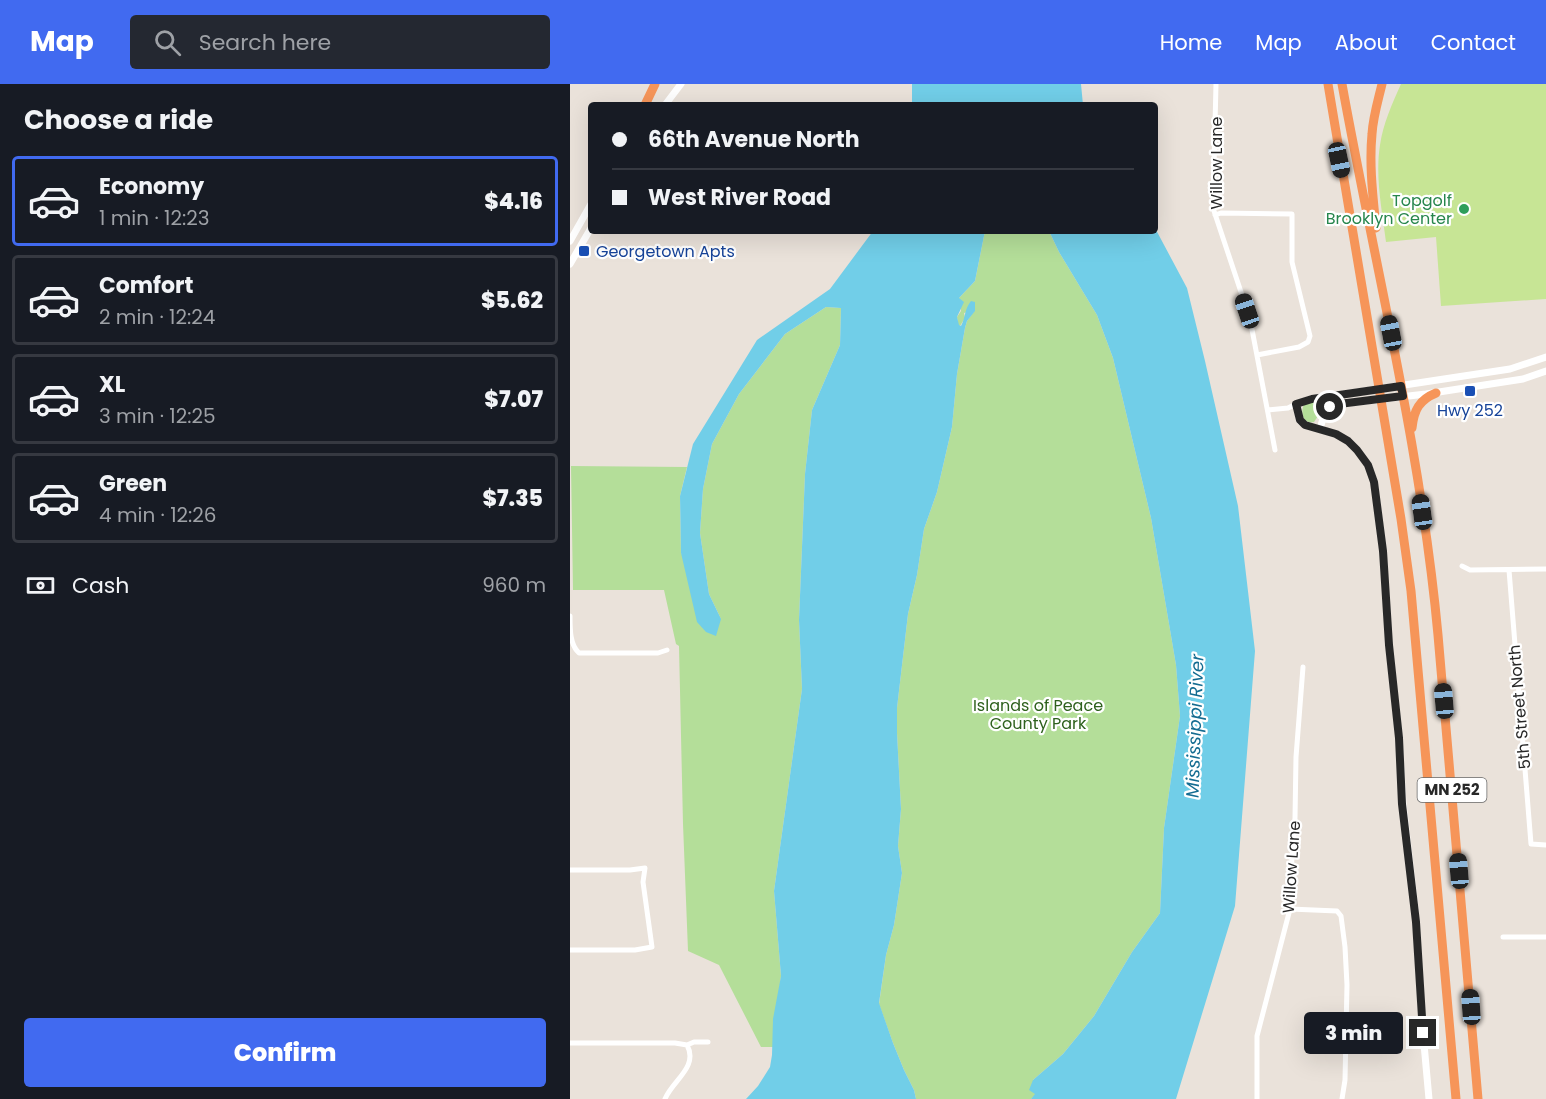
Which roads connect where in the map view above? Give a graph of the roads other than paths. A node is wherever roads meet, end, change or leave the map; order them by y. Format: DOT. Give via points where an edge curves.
graph roads {
  1 [pos="658,84"];
  2 [pos="681,84"];
  3 [pos="1216,84"];
  4 [pos="1322,84"];
  5 [pos="1328,84"];
  6 [pos="1342,84"];
  7 [pos="1384,84"];
  8 [pos="648,102"];
  9 [pos="667,102"];
  10 [pos="1343,179"];
  11 [pos="588,209"];
  12 [pos="1215,215"];
  13 [pos="588,233"];
  14 [pos="570,241"];
  15 [pos="570,264"];
  16 [pos="1383,290"];
  17 [pos="1257,355"];
  18 [pos="1546,357"];
  19 [pos="1546,371"];
  20 [pos="1401,386"];
  21 [pos="1436,393"];
  22 [pos="1379,394"];
  23 [pos="1403,396"];
  24 [pos="1296,404"];
  25 [pos="1268,410"];
  26 [pos="1320,429"];
  27 [pos="1411,439"];
  28 [pos="1275,450"];
  29 [pos="1462,566"];
  30 [pos="1546,569"];
  31 [pos="1509,570"];
  32 [pos="570,616"];
  33 [pos="667,650"];
  34 [pos="1303,667"];
  35 [pos="1546,845"];
  36 [pos="570,870"];
  37 [pos="1290,909"];
  38 [pos="1503,937"];
  39 [pos="1546,938"];
  40 [pos="570,950"];
  41 [pos="708,1042"];
  42 [pos="570,1043"];
  43 [pos="687,1046"];
  44 [pos="665,1099"];
  45 [pos="1257,1099"];
  46 [pos="1342,1099"];
  47 [pos="1430,1099"];
  48 [pos="1456,1099"];
  49 [pos="1478,1099"];
  1 -- 8 [label="highway"];
  2 -- 9 [label="street"];
  3 -- 12 [label="street, Willow Lane"];
  4 -- 10 [label="highway"];
  5 -- 10 [label="highway"];
  6 -- 16 [label="highway"];
  7 -- 16 [label="highway" via="1371,135"];
  10 -- 22 [label="highway, MN 252"];
  11 -- 14 [label="street"];
  12 -- 17 [label="street, Willow Lane" via="1250,319"];
  12 -- 17 [label="street" via="1292,214 1292,262 1310,336 1299,347"];
  13 -- 15 [label="street"];
  16 -- 20 [label="highway, MN 252"];
  17 -- 25 [label="street, Willow Lane"];
  18 -- 20 [label="street" via="1510,369"];
  19 -- 21 [label="street" via="1523,379"];
  20 -- 22 [label="street"];
  20 -- 23 [label="highway, MN 252"];
  21 -- 23 [label="street"];
  21 -- 27 [label="highway" via="1417,407"];
  22 -- 23 [label="street"];
  22 -- 24 [label="street" via="1312,399"];
  22 -- 26 [label="street" via="1330,407"];
  22 -- 48 [label="highway, MN 252" via="1411,591"];
  23 -- 27 [label="highway, MN 252"];
  24 -- 25 [label="street"];
  24 -- 26 [label="street" via="1302,423"];
  25 -- 28 [label="street, Willow Lane"];
  26 -- 47 [label="street" via="1336,434 1363,457 1376,491"];
  27 -- 49 [label="highway, MN 252" via="1433,589"];
  29 -- 31 [label="street" via="1470,570"];
  30 -- 31 [label="street"];
  31 -- 35 [label="street, 5th Street North" via="1531,844"];
  32 -- 33 [label="street" via="570,641 574,650 582,653"];
  34 -- 37 [label="street, Willow Lane"];
  36 -- 40 [label="street" via="645,868 643,882 652,947"];
  37 -- 45 [label="street, Willow Lane" via="1257,1036"];
  37 -- 46 [label="street" via="1337,911 1341,916 1347,985"];
  38 -- 39 [label="street"];
  41 -- 43 [label="street"];
  42 -- 43 [label="street"];
  43 -- 44 [label="street" via="690,1054 684,1074"];
}
